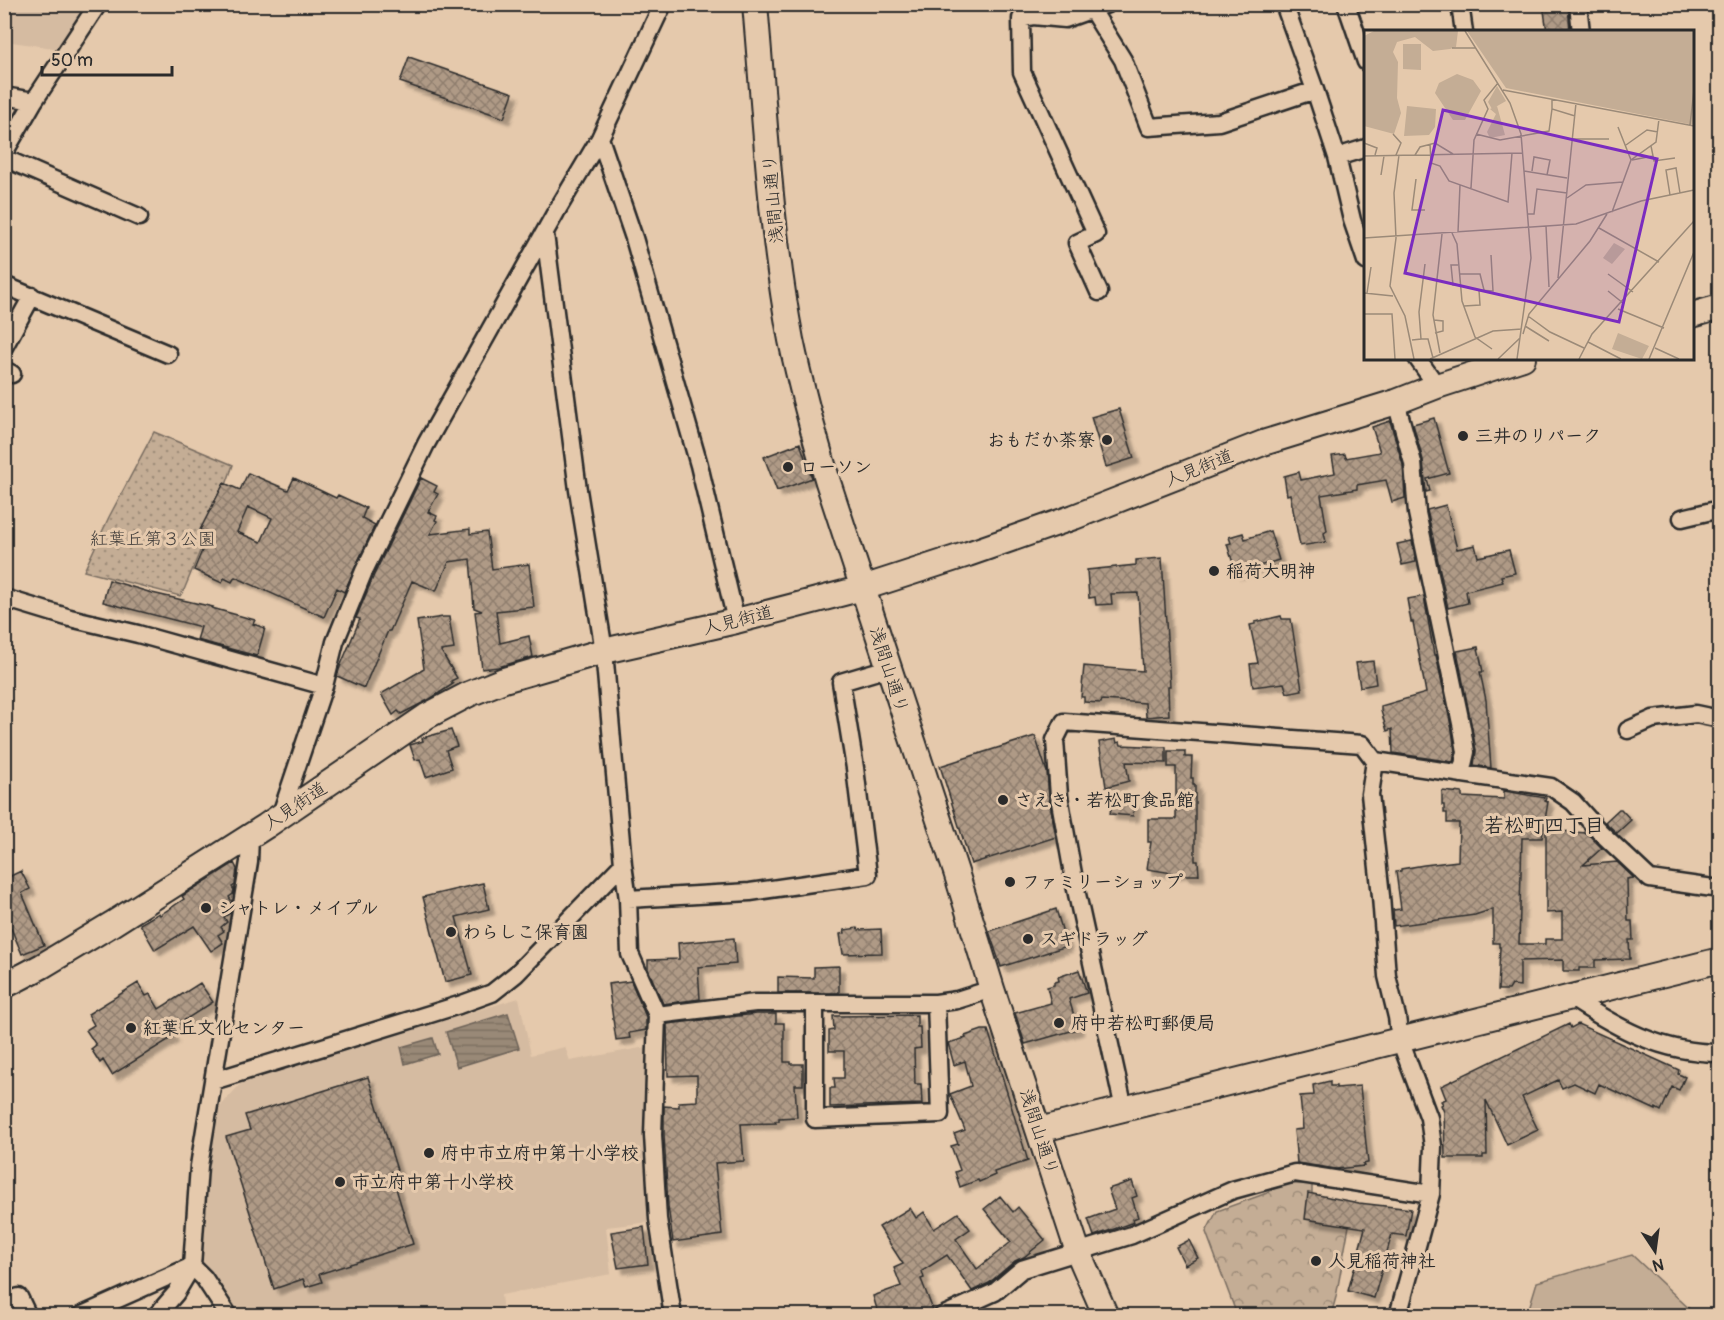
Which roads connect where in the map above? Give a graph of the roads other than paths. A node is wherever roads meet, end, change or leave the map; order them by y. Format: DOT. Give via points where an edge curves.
graph roads {
  1 [pos="98,4"];
  2 [pos="663,4"];
  3 [pos="755,4"];
  4 [pos="1346,4"];
  5 [pos="1460,4"];
  6 [pos="1578,4"];
  7 [pos="1289,6"];
  8 [pos="1099,7"];
  9 [pos="1464,30"];
  10 [pos="1581,30"];
  11 [pos="1364,59"];
  12 [pos="1315,90"];
  13 [pos="4,96"];
  14 [pos="34,101"];
  15 [pos="600,138"];
  16 [pos="1364,148"];
  17 [pos="4,153"];
  18 [pos="1337,157"];
  19 [pos="4,158"];
  20 [pos="139,217"];
  21 [pos="544,234"];
  22 [pos="1364,258"];
  23 [pos="4,285"];
  24 [pos="1099,292"];
  25 [pos="32,296"];
  26 [pos="1719,307"];
  27 [pos="1694,314"];
  28 [pos="4,347"];
  29 [pos="168,354"];
  30 [pos="1418,360"];
  31 [pos="1513,360"];
  32 [pos="1437,386"];
  33 [pos="1396,402"];
  34 [pos="1719,509"];
  35 [pos="1683,518"];
  36 [pos="863,588"];
  37 [pos="4,598"];
  38 [pos="736,621"];
  39 [pos="604,651"];
  40 [pos="888,668"];
  41 [pos="324,686"];
  42 [pos="1715,718"];
  43 [pos="1628,730"];
  44 [pos="1374,761"];
  45 [pos="1461,774"];
  46 [pos="281,814"];
  47 [pos="250,836"];
  48 [pos="623,864"];
  49 [pos="1719,889"];
  50 [pos="628,899"];
  51 [pos="1719,960"];
  52 [pos="4,986"];
  53 [pos="992,989"];
  54 [pos="1570,997"];
  55 [pos="815,1003"];
  56 [pos="936,1003"];
  57 [pos="657,1015"];
  58 [pos="1400,1040"];
  59 [pos="1719,1053"];
  60 [pos="213,1082"];
  61 [pos="1124,1109"];
  62 [pos="1039,1130"];
  63 [pos="1431,1194"];
  64 [pos="1078,1252"];
  65 [pos="192,1266"];
  66 [pos="4,1303"];
  67 [pos="28,1316"];
  68 [pos="80,1316"];
  69 [pos="156,1316"];
  70 [pos="229,1316"];
  71 [pos="673,1316"];
  72 [pos="942,1316"];
  73 [pos="1106,1316"];
  74 [pos="1398,1316"];
  1 -- 14 [label="street"];
  2 -- 15 [label="street"];
  3 -- 36 [label="main road, 浅間山通り" via="776,238 792,340 812,429"];
  4 -- 11 [label="street"];
  5 -- 9 [label="street"];
  6 -- 10 [label="street"];
  7 -- 12 [label="street"];
  8 -- 12 [label="street" via="1149,127 1219,122"];
  8 -- 24 [label="street" via="1065,19 1021,19 1022,72 1096,234 1077,243"];
  12 -- 18 [label="street"];
  13 -- 14 [label="street"];
  14 -- 17 [label="street"];
  15 -- 21 [label="street"];
  15 -- 38 [label="street" via="634,238 699,465"];
  16 -- 18 [label="street"];
  18 -- 22 [label="street"];
  19 -- 20 [label="street"];
  21 -- 39 [label="street"];
  21 -- 41 [label="street" via="426,444 364,572 335,642"];
  23 -- 25 [label="street"];
  25 -- 28 [label="street"];
  25 -- 29 [label="street"];
  26 -- 27 [label="main road"];
  30 -- 32 [label="street"];
  31 -- 32 [label="main road, 人見街道"];
  32 -- 33 [label="main road, 人見街道"];
  33 -- 36 [label="main road, 人見街道" via="1263,443 1074,517"];
  33 -- 45 [label="street" via="1413,463 1419,524 1462,728 1466,752"];
  34 -- 35 [label="street"];
  36 -- 38 [label="main road, 人見街道"];
  36 -- 40 [label="main road, 浅間山通り"];
  37 -- 41 [label="street"];
  38 -- 39 [label="main road, 人見街道"];
  39 -- 46 [label="main road, 人見街道" via="469,694 427,716"];
  39 -- 48 [label="street"];
  40 -- 50 [label="street" via="841,682 868,874 750,892"];
  40 -- 53 [label="main road, 浅間山通り"];
  41 -- 46 [label="street"];
  42 -- 43 [label="street" via="1696,714 1653,719"];
  44 -- 45 [label="street"];
  44 -- 58 [label="street" via="1370,794 1387,976"];
  44 -- 61 [label="street" via="1362,744 1064,722 1055,740 1059,796"];
  45 -- 49 [label="street" via="1551,787 1573,802 1650,879"];
  46 -- 47 [label="main road, 人見街道"];
  47 -- 52 [label="main road, 人見街道" via="102,930"];
  47 -- 60 [label="street"];
  48 -- 50 [label="street"];
  48 -- 60 [label="street" via="516,974 492,993"];
  50 -- 57 [label="street" via="630,954"];
  51 -- 54 [label="main road"];
  53 -- 56 [label="street"];
  53 -- 62 [label="main road, 浅間山通り"];
  54 -- 58 [label="main road"];
  54 -- 59 [label="street" via="1651,1042"];
  55 -- 56 [label="street"];
  55 -- 56 [label="street" via="815,1119 940,1114"];
  55 -- 57 [label="street" via="754,1003"];
  57 -- 71 [label="street" via="653,1135 658,1219"];
  58 -- 61 [label="main road"];
  58 -- 63 [label="street" via="1430,1118"];
  60 -- 65 [label="street" via="199,1166"];
  61 -- 62 [label="main road"];
  62 -- 64 [label="main road, 浅間山通り"];
  63 -- 64 [label="street" via="1295,1173 1233,1190 1132,1235"];
  63 -- 74 [label="street"];
  64 -- 72 [label="street" via="1022,1269 994,1292"];
  64 -- 73 [label="main road, 浅間山通り"];
  65 -- 68 [label="street"];
  65 -- 69 [label="street"];
  65 -- 70 [label="street"];
  66 -- 67 [label="street" via="20,1297"];
}
